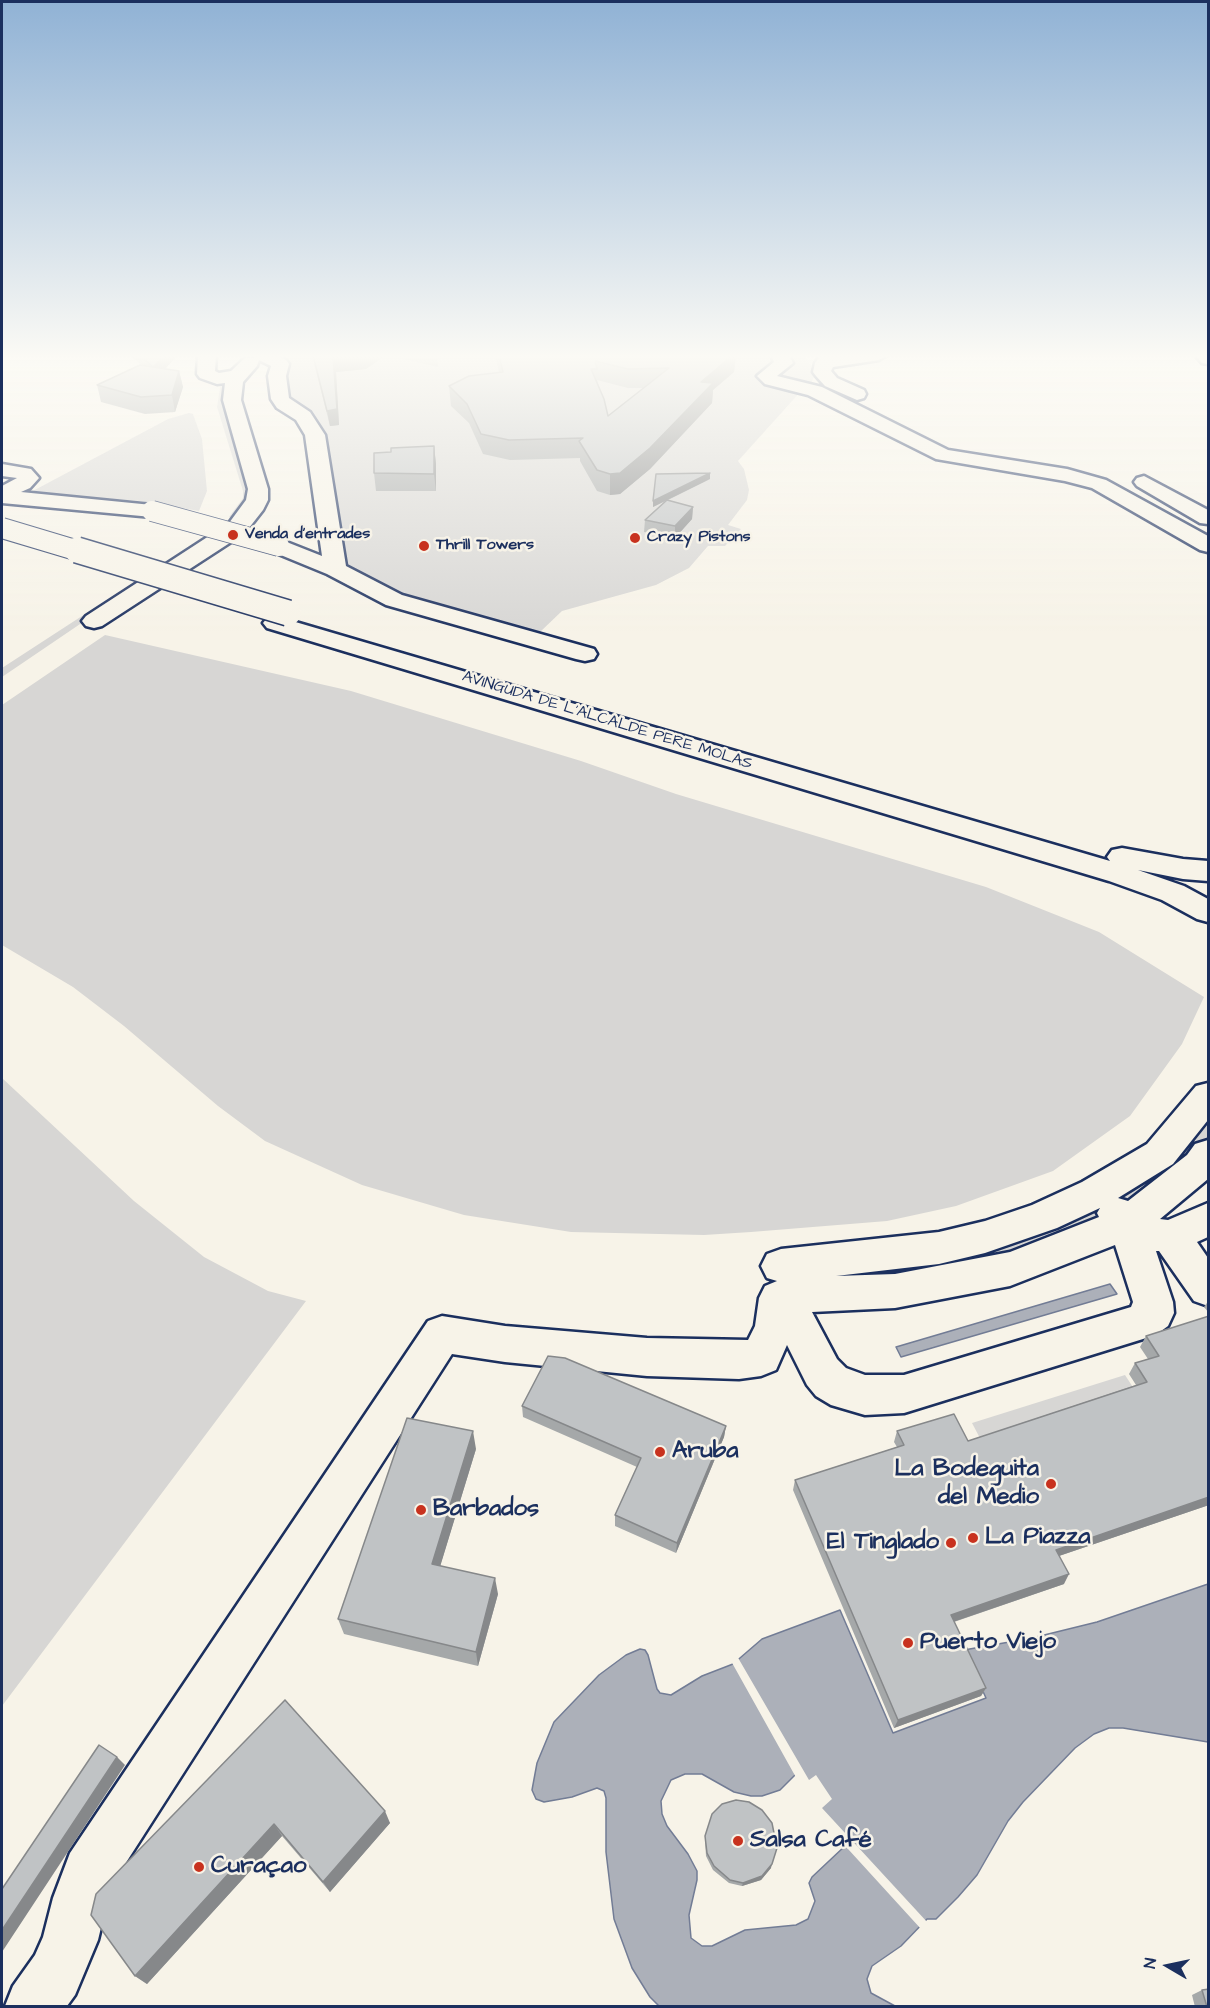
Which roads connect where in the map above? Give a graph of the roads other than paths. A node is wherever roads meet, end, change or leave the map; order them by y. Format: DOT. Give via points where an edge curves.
graph roads {
  1 [pos="246,449"];
  2 [pos="317,449"];
  3 [pos="930,449"];
  4 [pos="997,449"];
  5 [pos="2,470"];
  6 [pos="2,495"];
  7 [pos="1209,518"];
  8 [pos="224,519"];
  9 [pos="2,528"];
  10 [pos="184,538"];
  11 [pos="2,541"];
  12 [pos="211,545"];
  13 [pos="1209,545"];
  14 [pos="158,556"];
  15 [pos="183,563"];
  16 [pos="335,569"];
  17 [pos="282,618"];
  18 [pos="585,654"];
  19 [pos="1209,871"];
  20 [pos="1209,912"];
  21 [pos="1209,1096"];
  22 [pos="1209,1154"];
  23 [pos="1095,1193"];
  24 [pos="1209,1219"];
  25 [pos="1127,1223"];
  26 [pos="1170,1237"];
  27 [pos="1209,1289"];
  28 [pos="777,1309"];
  29 [pos="33,2007"];
  1 -- 8 [label="street" via="258,500"];
  2 -- 16 [label="street"];
  3 -- 13 [label="street" via="943,455 1099,484"];
  4 -- 7 [label="street" via="1122,473"];
  5 -- 6 [label="street" via="24,472 29,478"];
  6 -- 16 [label="street, bridge" via="152,511 279,546"];
  8 -- 10 [label="street"];
  8 -- 12 [label="street"];
  9 -- 17 [label="street, AVINGUDA DE L'ALCALDE PERE MOLAS, bridge"];
  10 -- 12 [label="street"];
  10 -- 14 [label="street"];
  11 -- 17 [label="street, AVINGUDA DE L'ALCALDE PERE MOLAS"];
  12 -- 15 [label="street"];
  14 -- 15 [label="street"];
  14 -- 15 [label="street" via="74,615 94,612 98,616 94,621"];
  16 -- 18 [label="street" via="394,600"];
  17 -- 19 [label="street, AVINGUDA DE L'ALCALDE PERE MOLAS" via="1115,856"];
  17 -- 20 [label="street, AVINGUDA DE L'ALCALDE PERE MOLAS" via="1120,874 1173,893"];
  21 -- 23 [label="street" via="1160,1154"];
  22 -- 25 [label="street"];
  23 -- 25 [label="street"];
  23 -- 28 [label="street" via="1044,1217 939,1248"];
  24 -- 26 [label="street"];
  25 -- 26 [label="street" via="1145,1233"];
  25 -- 28 [label="street" via="1032,1261 958,1280"];
  25 -- 28 [label="street" via="1154,1313 1134,1323 904,1394 865,1395 831,1382"];
  26 -- 27 [label="street"];
  28 -- 29 [label="street" via="739,1360 647,1357 442,1334 89,1872 70,1940 55,1975"];
}
